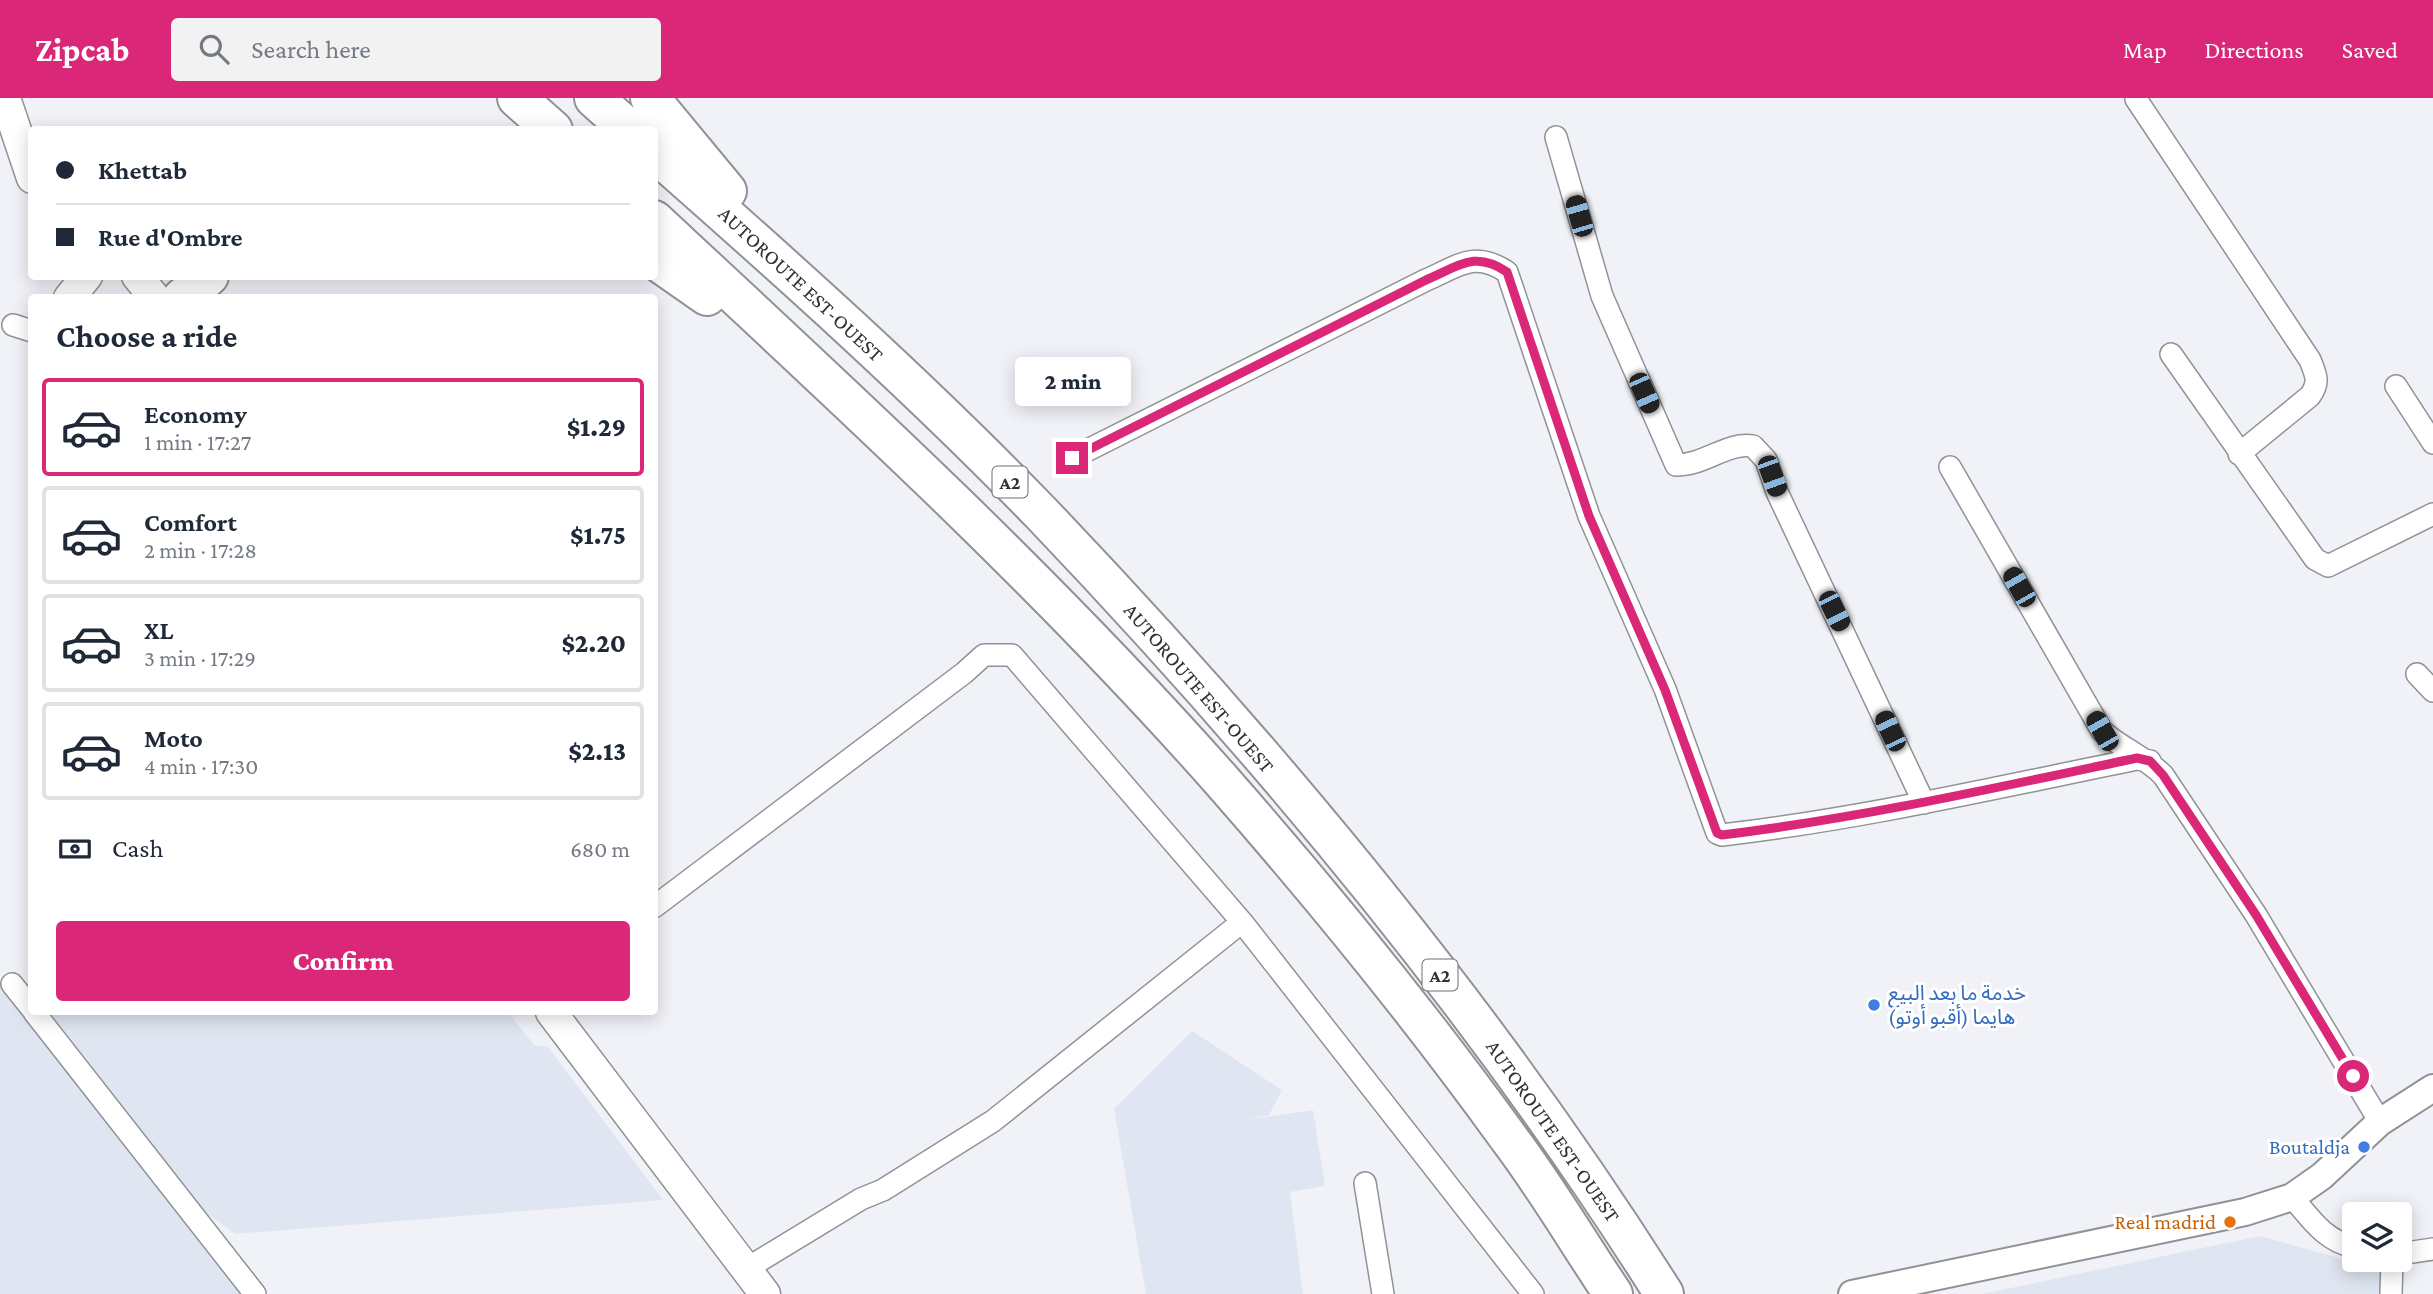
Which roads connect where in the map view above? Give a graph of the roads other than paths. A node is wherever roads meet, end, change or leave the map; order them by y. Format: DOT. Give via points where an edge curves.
graph roads {
  1 [pos="5,98"];
  2 [pos="517,98"];
  3 [pos="594,98"];
  4 [pos="650,98"];
  5 [pos="2136,99"];
  6 [pos="548,126"];
  7 [pos="625,126"];
  8 [pos="1556,137"];
  9 [pos="658,156"];
  10 [pos="28,164"];
  11 [pos="658,224"];
  12 [pos="658,262"];
  13 [pos="84,280"];
  14 [pos="140,280"];
  15 [pos="204,280"];
  16 [pos="804,284"];
  17 [pos="72,294"];
  18 [pos="152,294"];
  19 [pos="187,294"];
  20 [pos="2171,354"];
  21 [pos="2396,386"];
  22 [pos="843,395"];
  23 [pos="2433,443"];
  24 [pos="2239,454"];
  25 [pos="1072,458"];
  26 [pos="1950,467"];
  27 [pos="2433,513"];
  28 [pos="2417,674"];
  29 [pos="2433,691"];
  30 [pos="2150,761"];
  31 [pos="1924,803"];
  32 [pos="658,904"];
  33 [pos="1242,922"];
  34 [pos="12,984"];
  35 [pos="28,1004"];
  36 [pos="37,1015"];
  37 [pos="553,1015"];
  38 [pos="2433,1088"];
  39 [pos="2380,1122"];
  40 [pos="1365,1183"];
  41 [pos="2292,1198"];
  42 [pos="2342,1244"];
  43 [pos="2433,1249"];
  44 [pos="2412,1252"];
  45 [pos="746,1269"];
  46 [pos="2391,1272"];
  47 [pos="1659,1285"];
  48 [pos="1612,1293"];
  49 [pos="255,1294"];
  50 [pos="765,1294"];
  51 [pos="1383,1294"];
  52 [pos="1532,1294"];
  53 [pos="1852,1294"];
  54 [pos="2390,1294"];
  1 -- 10 [label="main road"];
  2 -- 6 [label="highway"];
  3 -- 7 [label="highway"];
  4 -- 16 [label="highway"];
  5 -- 24 [label="street" via="2318,378 2310,396"];
  8 -- 31 [label="street" via="1602,296 1676,464 1694,464 1741,444 1753,446 1766,460"];
  9 -- 16 [label="highway, AUTOROUTE EST-OUEST / A2"];
  11 -- 22 [label="highway, AUTOROUTE EST-OUEST / A2"];
  12 -- 22 [label="highway"];
  13 -- 17 [label="main road"];
  14 -- 18 [label="main road"];
  15 -- 19 [label="highway"];
  16 -- 47 [label="highway, AUTOROUTE EST-OUEST / A2" via="1040,513 1239,731 1468,1010"];
  20 -- 24 [label="street"];
  21 -- 23 [label="street"];
  22 -- 48 [label="highway, AUTOROUTE EST-OUEST / A2" via="1053,601 1220,780 1327,905 1510,1138"];
  24 -- 27 [label="street" via="2315,559 2328,566"];
  25 -- 31 [label="street" via="1426,280 1477,258 1493,262 1507,272 1589,516 1665,690 1717,833 1765,830"];
  26 -- 30 [label="street" via="2102,731"];
  28 -- 29 [label="street"];
  30 -- 31 [label="street" via="2137,758"];
  30 -- 39 [label="street" via="2256,915"];
  32 -- 33 [label="street" via="984,655 1012,655"];
  33 -- 45 [label="street" via="993,1121"];
  33 -- 52 [label="street"];
  34 -- 35 [label="street"];
  36 -- 49 [label="street"];
  37 -- 45 [label="main road"];
  38 -- 39 [label="street"];
  39 -- 41 [label="street"];
  40 -- 51 [label="street"];
  41 -- 42 [label="street" via="2320,1230"];
  41 -- 53 [label="street" via="2245,1212"];
  43 -- 44 [label="street"];
  45 -- 50 [label="main road"];
  46 -- 54 [label="street"];
}
